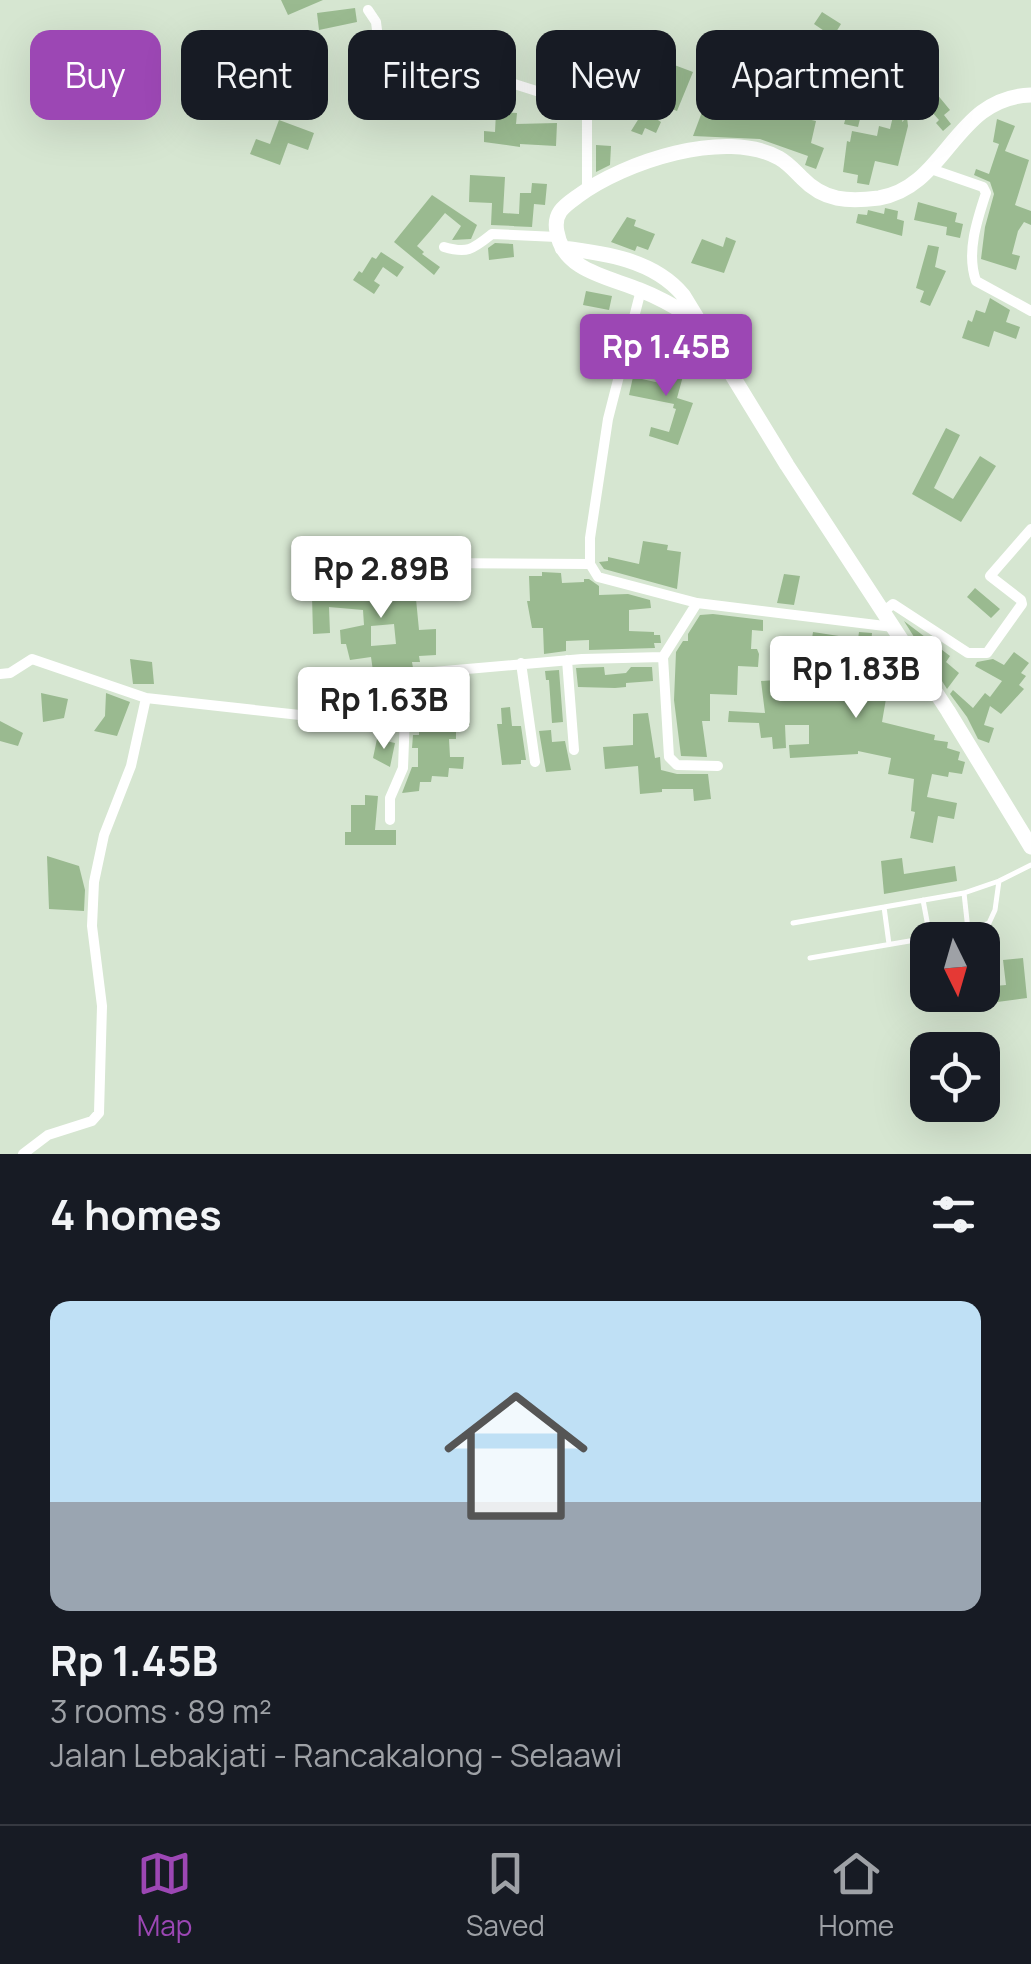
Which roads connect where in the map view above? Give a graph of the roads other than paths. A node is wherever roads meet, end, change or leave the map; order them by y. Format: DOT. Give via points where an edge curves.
graph roads {
  1 [pos="368,10"];
  2 [pos="1031,96"];
  3 [pos="931,169"];
  4 [pos="586,189"];
  5 [pos="560,243"];
  6 [pos="444,247"];
  7 [pos="641,290"];
  8 [pos="1031,310"];
  9 [pos="696,320"];
  10 [pos="1031,529"];
  11 [pos="426,563"];
  12 [pos="590,564"];
  13 [pos="697,603"];
  14 [pos="884,611"];
  15 [pos="894,626"];
  16 [pos="664,657"];
  17 [pos="567,660"];
  18 [pos="521,663"];
  19 [pos="0,674"];
  20 [pos="146,698"];
  21 [pos="406,715"];
  22 [pos="574,750"];
  23 [pos="536,762"];
  24 [pos="718,766"];
  25 [pos="390,820"];
  26 [pos="1031,848"];
  27 [pos="1031,865"];
  28 [pos="1000,881"];
  29 [pos="964,893"];
  30 [pos="923,900"];
  31 [pos="884,907"];
  32 [pos="927,922"];
  33 [pos="967,922"];
  34 [pos="989,922"];
  35 [pos="793,923"];
  36 [pos="910,940"];
  37 [pos="889,944"];
  38 [pos="810,958"];
  39 [pos="24,1154"];
  1 -- 4 [label="street" via="387,44 587,107"];
  2 -- 3 [label="main road" via="984,109"];
  3 -- 4 [label="main road" via="891,195 842,200 818,193 767,152 739,146 654,159"];
  3 -- 8 [label="street" via="983,187 973,276"];
  4 -- 5 [label="main road" via="557,217"];
  5 -- 6 [label="street" via="492,234 472,251"];
  5 -- 7 [label="main road" via="578,265"];
  5 -- 9 [label="main road" via="656,272 672,282"];
  7 -- 9 [label="main road"];
  7 -- 12 [label="street" via="608,419"];
  9 -- 14 [label="main road"];
  10 -- 14 [label="street" via="990,576 1022,604 987,652 956,646 893,604"];
  11 -- 12 [label="street"];
  12 -- 13 [label="street" via="598,577"];
  13 -- 15 [label="street"];
  13 -- 16 [label="street"];
  14 -- 15 [label="main road"];
  15 -- 26 [label="main road"];
  16 -- 17 [label="street"];
  16 -- 24 [label="street" via="669,756 677,765"];
  17 -- 18 [label="street"];
  17 -- 22 [label="street"];
  18 -- 21 [label="street" via="424,674"];
  18 -- 23 [label="street"];
  19 -- 20 [label="street" via="32,659"];
  20 -- 21 [label="street" via="309,716"];
  20 -- 39 [label="street" via="131,766 96,866 91,912 102,1006 98,1113"];
  21 -- 25 [label="street"];
  27 -- 28 [label="lane"];
  28 -- 29 [label="lane"];
  28 -- 34 [label="lane"];
  29 -- 30 [label="lane"];
  29 -- 33 [label="lane"];
  30 -- 31 [label="lane"];
  30 -- 32 [label="lane"];
  31 -- 35 [label="lane"];
  31 -- 37 [label="lane"];
  36 -- 37 [label="lane"];
  37 -- 38 [label="lane"];
}
